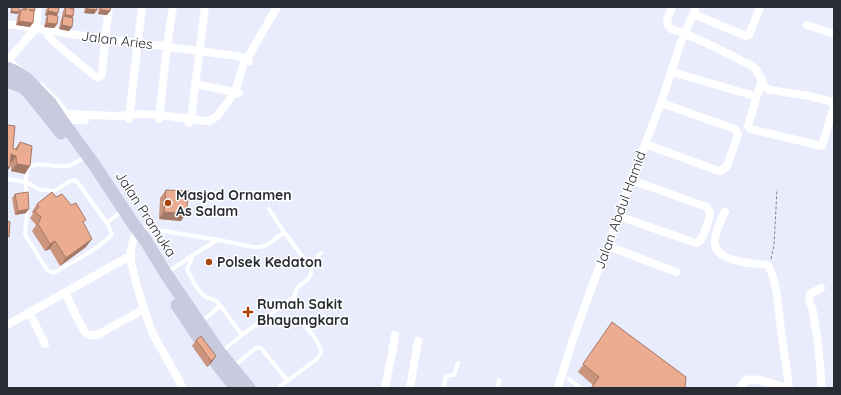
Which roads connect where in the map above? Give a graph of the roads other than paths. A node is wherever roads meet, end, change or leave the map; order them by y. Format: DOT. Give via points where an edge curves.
graph roads {
  1 [pos="38,7"];
  2 [pos="109,7"];
  3 [pos="142,7"];
  4 [pos="174,7"];
  5 [pos="205,7"];
  6 [pos="276,7"];
  7 [pos="672,7"];
  8 [pos="760,7"];
  9 [pos="694,11"];
  10 [pos="7,24"];
  11 [pos="807,25"];
  12 [pos="36,28"];
  13 [pos="46,30"];
  14 [pos="685,33"];
  15 [pos="834,34"];
  16 [pos="105,38"];
  17 [pos="138,43"];
  18 [pos="167,46"];
  19 [pos="200,50"];
  20 [pos="248,58"];
  21 [pos="8,63"];
  22 [pos="672,72"];
  23 [pos="31,76"];
  24 [pos="762,79"];
  25 [pos="7,81"];
  26 [pos="37,81"];
  27 [pos="195,84"];
  28 [pos="237,92"];
  29 [pos="751,95"];
  30 [pos="834,102"];
  31 [pos="661,103"];
  32 [pos="834,106"];
  33 [pos="129,117"];
  34 [pos="160,117"];
  35 [pos="65,118"];
  36 [pos="190,121"];
  37 [pos="645,144"];
  38 [pos="84,157"];
  39 [pos="7,179"];
  40 [pos="631,180"];
  41 [pos="26,182"];
  42 [pos="269,209"];
  43 [pos="724,212"];
  44 [pos="118,214"];
  45 [pos="618,216"];
  46 [pos="107,222"];
  47 [pos="284,232"];
  48 [pos="137,234"];
  49 [pos="219,240"];
  50 [pos="608,246"];
  51 [pos="321,253"];
  52 [pos="193,255"];
  53 [pos="130,256"];
  54 [pos="312,269"];
  55 [pos="676,272"];
  56 [pos="166,274"];
  57 [pos="821,288"];
  58 [pos="66,292"];
  59 [pos="220,305"];
  60 [pos="144,309"];
  61 [pos="29,312"];
  62 [pos="7,325"];
  63 [pos="195,325"];
  64 [pos="305,326"];
  65 [pos="395,335"];
  66 [pos="242,336"];
  67 [pos="418,341"];
  68 [pos="45,344"];
  69 [pos="220,353"];
  70 [pos="458,363"];
  71 [pos="232,367"];
  72 [pos="569,379"];
  73 [pos="499,380"];
  74 [pos="288,381"];
  75 [pos="183,388"];
  76 [pos="236,388"];
  77 [pos="248,388"];
  78 [pos="278,388"];
  79 [pos="385,388"];
  80 [pos="410,388"];
  81 [pos="443,388"];
  82 [pos="498,388"];
  83 [pos="558,388"];
  84 [pos="581,388"];
  85 [pos="740,388"];
  86 [pos="787,388"];
  87 [pos="821,388"];
  1 -- 12 [label="street"];
  2 -- 16 [label="street"];
  3 -- 17 [label="street"];
  4 -- 18 [label="street"];
  5 -- 19 [label="street"];
  6 -- 20 [label="street"];
  7 -- 14 [label="street" via="666,22 668,26"];
  8 -- 9 [label="street" via="749,35 746,36"];
  9 -- 14 [label="street, Jalan Abdul Hamid"];
  10 -- 12 [label="street, Jalan Aries"];
  11 -- 15 [label="street"];
  12 -- 13 [label="street, Jalan Aries"];
  12 -- 21 [label="street"];
  13 -- 16 [label="street, Jalan Aries" via="71,31"];
  13 -- 16 [label="street" via="56,44 97,78 102,75"];
  14 -- 22 [label="street, Jalan Abdul Hamid"];
  14 -- 24 [label="street" via="746,63 758,71"];
  16 -- 17 [label="street, Jalan Aries"];
  17 -- 18 [label="street, Jalan Aries"];
  17 -- 33 [label="street"];
  18 -- 19 [label="street, Jalan Aries"];
  18 -- 34 [label="street"];
  19 -- 20 [label="street, Jalan Aries"];
  19 -- 27 [label="street"];
  20 -- 28 [label="street"];
  21 -- 23 [label="lane"];
  21 -- 35 [label="main road, Jalan Pramuka"];
  22 -- 29 [label="street"];
  22 -- 31 [label="street, Jalan Abdul Hamid"];
  24 -- 30 [label="street" via="763,85 770,90"];
  24 -- 32 [label="street" via="748,126 750,129 822,146"];
  25 -- 38 [label="main road, Jalan Pramuka" via="23,87"];
  26 -- 35 [label="lane" via="58,101"];
  27 -- 28 [label="street"];
  27 -- 36 [label="street"];
  28 -- 36 [label="street" via="236,98 215,123 205,126"];
  31 -- 37 [label="street, Jalan Abdul Hamid"];
  31 -- 37 [label="street" via="735,129 738,135 727,166 721,171 716,170"];
  33 -- 34 [label="street"];
  33 -- 35 [label="street" via="119,120"];
  34 -- 36 [label="street"];
  35 -- 38 [label="main road, Jalan Pramuka"];
  37 -- 40 [label="street, Jalan Abdul Hamid"];
  38 -- 41 [label="lane" via="68,166 32,165 28,168"];
  38 -- 44 [label="main road, Jalan Pramuka"];
  38 -- 48 [label="main road, Jalan Pramuka"];
  39 -- 41 [label="lane"];
  40 -- 45 [label="street, Jalan Abdul Hamid"];
  40 -- 45 [label="street" via="707,207 710,216 704,235 699,242 690,242"];
  41 -- 46 [label="lane" via="41,190 54,191 75,180"];
  41 -- 46 [label="lane" via="28,206 25,232 47,270 53,273 109,237 112,234"];
  42 -- 47 [label="lane"];
  43 -- 86 [label="street" via="715,239 718,251 732,260 768,265 770,269 788,373"];
  44 -- 46 [label="lane"];
  44 -- 48 [label="main road, Jalan Pramuka"];
  45 -- 50 [label="street, Jalan Abdul Hamid"];
  47 -- 49 [label="lane" via="267,245 260,247"];
  47 -- 54 [label="lane"];
  48 -- 49 [label="lane" via="145,228"];
  48 -- 53 [label="street"];
  48 -- 56 [label="main road, Jalan Pramuka"];
  48 -- 63 [label="main road, Jalan Pramuka"];
  49 -- 52 [label="lane"];
  50 -- 55 [label="street"];
  50 -- 83 [label="street, Jalan Abdul Hamid"];
  51 -- 54 [label="lane" via="312,263"];
  52 -- 56 [label="lane"];
  52 -- 59 [label="lane" via="187,270 199,291"];
  53 -- 58 [label="street"];
  53 -- 60 [label="street"];
  54 -- 66 [label="lane" via="309,278 297,288 294,297"];
  56 -- 63 [label="main road, Jalan Pramuka"];
  57 -- 87 [label="street" via="810,294 809,299 818,342"];
  58 -- 60 [label="street" via="86,333 90,335 97,335"];
  58 -- 61 [label="street"];
  59 -- 63 [label="lane"];
  59 -- 66 [label="lane"];
  60 -- 75 [label="street" via="152,332"];
  61 -- 62 [label="street"];
  61 -- 68 [label="street"];
  63 -- 69 [label="main road, Jalan Pramuka"];
  63 -- 76 [label="main road, Jalan Pramuka" via="210,355"];
  64 -- 74 [label="lane" via="321,351 317,359"];
  65 -- 79 [label="street"];
  66 -- 69 [label="lane"];
  67 -- 80 [label="street"];
  69 -- 71 [label="main road, Jalan Pramuka"];
  70 -- 81 [label="lane" via="454,375 446,376"];
  71 -- 74 [label="lane" via="256,348 261,348"];
  71 -- 77 [label="main road, Jalan Pramuka"];
  72 -- 84 [label="lane"];
  73 -- 82 [label="lane"];
  74 -- 78 [label="lane"];
  85 -- 86 [label="street" via="750,379"];
}
